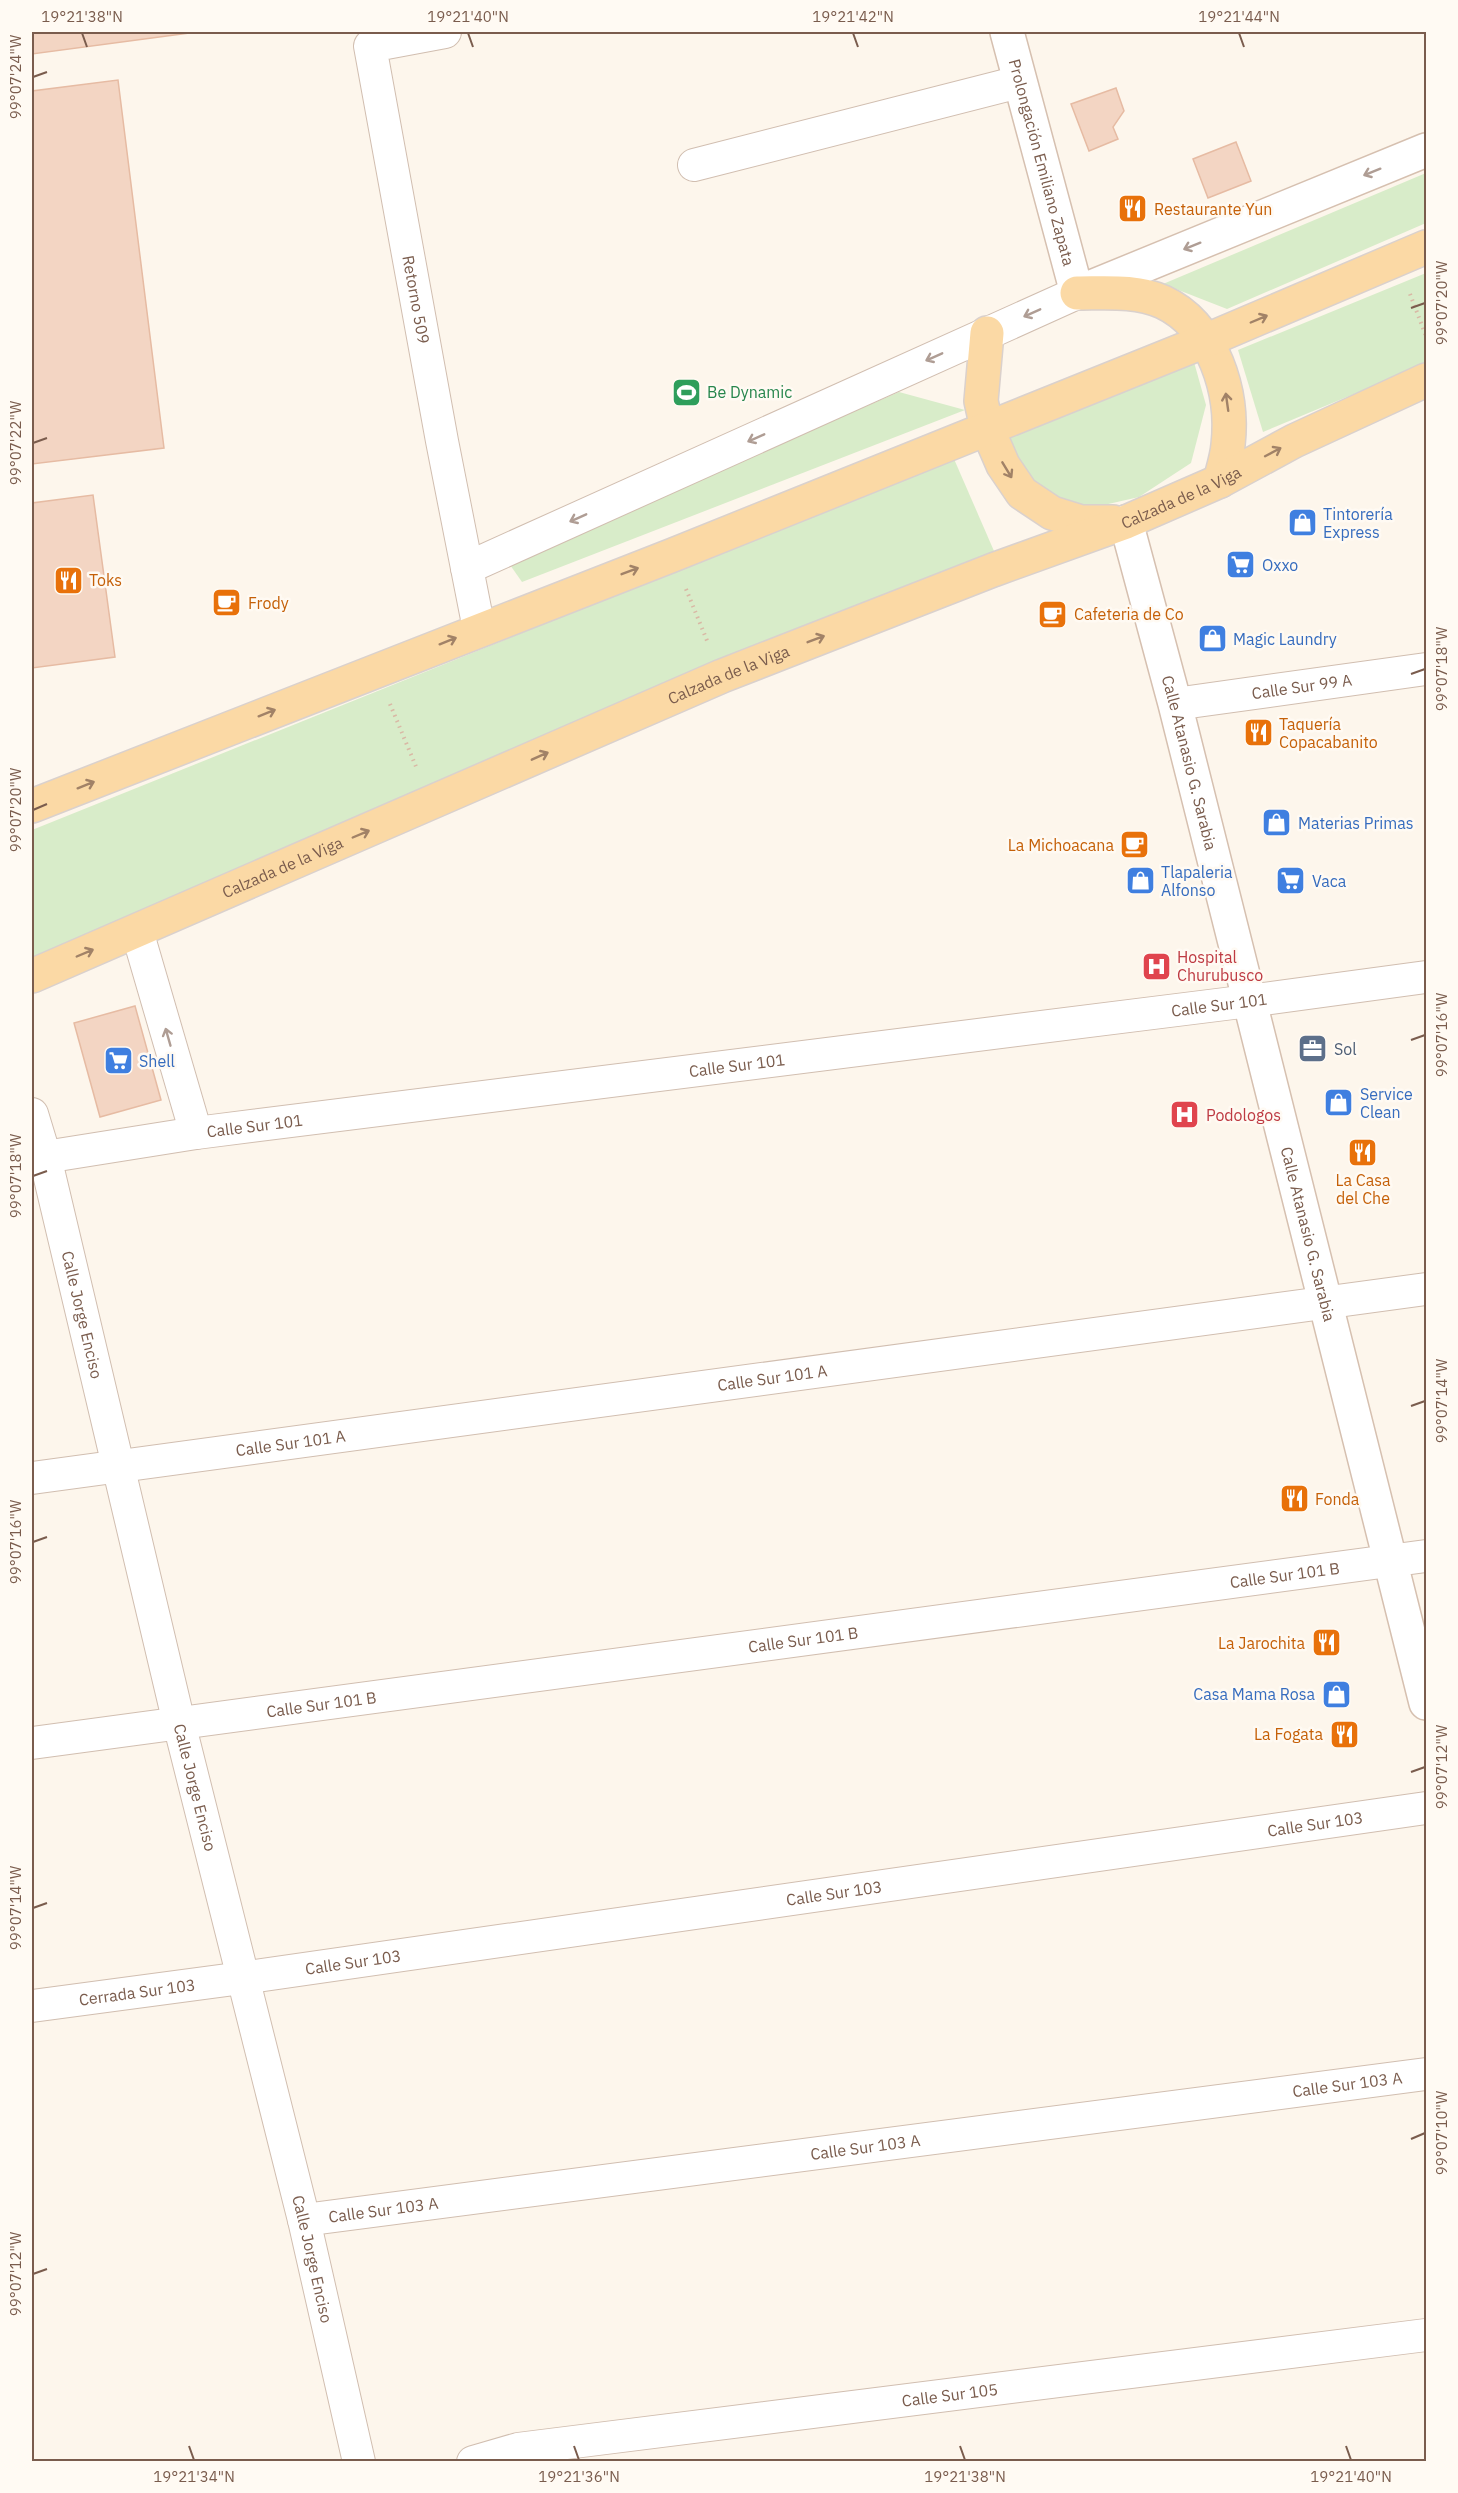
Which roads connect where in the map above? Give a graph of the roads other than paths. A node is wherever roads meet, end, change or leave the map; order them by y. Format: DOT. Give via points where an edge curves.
graph roads {
  1 [pos="445,32"];
  2 [pos="1007,32"];
  3 [pos="1019,82"];
  4 [pos="1426,150"];
  5 [pos="694,165"];
  6 [pos="1426,247"];
  7 [pos="1077,293"];
  8 [pos="987,333"];
  9 [pos="1205,341"];
  10 [pos="1426,380"];
  11 [pos="987,428"];
  12 [pos="1220,481"];
  13 [pos="1126,522"];
  14 [pos="467,568"];
  15 [pos="479,629"];
  16 [pos="1426,669"];
  17 [pos="1175,705"];
  18 [pos="32,806"];
  19 [pos="137,931"];
  20 [pos="32,976"];
  21 [pos="1426,977"];
  22 [pos="1250,1001"];
  23 [pos="32,1114"];
  24 [pos="196,1133"];
  25 [pos="45,1157"];
  26 [pos="1426,1289"];
  27 [pos="1327,1302"];
  28 [pos="119,1466"];
  29 [pos="32,1478"];
  30 [pos="1426,1556"];
  31 [pos="1389,1561"];
  32 [pos="1426,1703"];
  33 [pos="179,1723"];
  34 [pos="32,1743"];
  35 [pos="1426,1808"];
  36 [pos="242,1978"];
  37 [pos="32,2006"];
  38 [pos="1426,2074"];
  39 [pos="304,2220"];
  40 [pos="1426,2335"];
  41 [pos="359,2462"];
  42 [pos="473,2462"];
  1 -- 14 [label="street, Retorno 509" via="370,46"];
  2 -- 3 [label="street, Prolongación Emiliano Zapata"];
  3 -- 5 [label="street"];
  3 -- 7 [label="street, Prolongación Emiliano Zapata"];
  4 -- 7 [label="street, one-way"];
  9 -- 6 [label="main road, one-way"];
  7 -- 8 [label="street, one-way"];
  7 -- 9 [label="main road" via="1132,293 1164,303 1192,323"];
  8 -- 11 [label="main road" via="981,401"];
  8 -- 14 [label="street, one-way"];
  9 -- 11 [label="main road"];
  12 -- 9 [label="main road, one-way" via="1228,445 1228,413 1223,378"];
  12 -- 10 [label="main road, Calzada de la Viga, one-way" via="1294,441"];
  11 -- 13 [label="main road, one-way" via="1003,465 1022,493 1052,513 1081,522"];
  15 -- 11 [label="main road, one-way"];
  12 -- 13 [label="main road, Calzada de la Viga"];
  13 -- 17 [label="street, Calle Atanasio G. Sarabia"];
  19 -- 13 [label="main road, Calzada de la Viga, one-way" via="722,676"];
  14 -- 15 [label="street, Retorno 509"];
  18 -- 15 [label="main road, one-way"];
  16 -- 17 [label="street, Calle Sur 99 A"];
  17 -- 22 [label="street, Calle Atanasio G. Sarabia"];
  20 -- 19 [label="main road, Calzada de la Viga, one-way"];
  24 -- 19 [label="street, one-way"];
  21 -- 22 [label="street, Calle Sur 101"];
  22 -- 24 [label="street, Calle Sur 101"];
  22 -- 27 [label="street, Calle Atanasio G. Sarabia"];
  23 -- 25 [label="street, Calle Jorge Enciso"];
  24 -- 25 [label="street, Calle Sur 101"];
  25 -- 28 [label="street, Calle Jorge Enciso"];
  26 -- 27 [label="street, Calle Sur 101 A"];
  27 -- 28 [label="street, Calle Sur 101 A"];
  27 -- 31 [label="street, Calle Atanasio G. Sarabia"];
  28 -- 29 [label="street, Calle Sur 101 A"];
  28 -- 33 [label="street, Calle Jorge Enciso"];
  30 -- 31 [label="street, Calle Sur 101 B"];
  31 -- 32 [label="street, Calle Atanasio G. Sarabia"];
  31 -- 33 [label="street, Calle Sur 101 B"];
  33 -- 34 [label="street, Calle Sur 101 B"];
  33 -- 36 [label="street, Calle Jorge Enciso"];
  35 -- 36 [label="street, Calle Sur 103"];
  36 -- 37 [label="street, Cerrada Sur 103"];
  36 -- 39 [label="street, Calle Jorge Enciso"];
  38 -- 39 [label="street, Calle Sur 103 A"];
  39 -- 41 [label="street, Calle Jorge Enciso"];
  40 -- 42 [label="street, Calle Sur 105" via="518,2449"];
}
